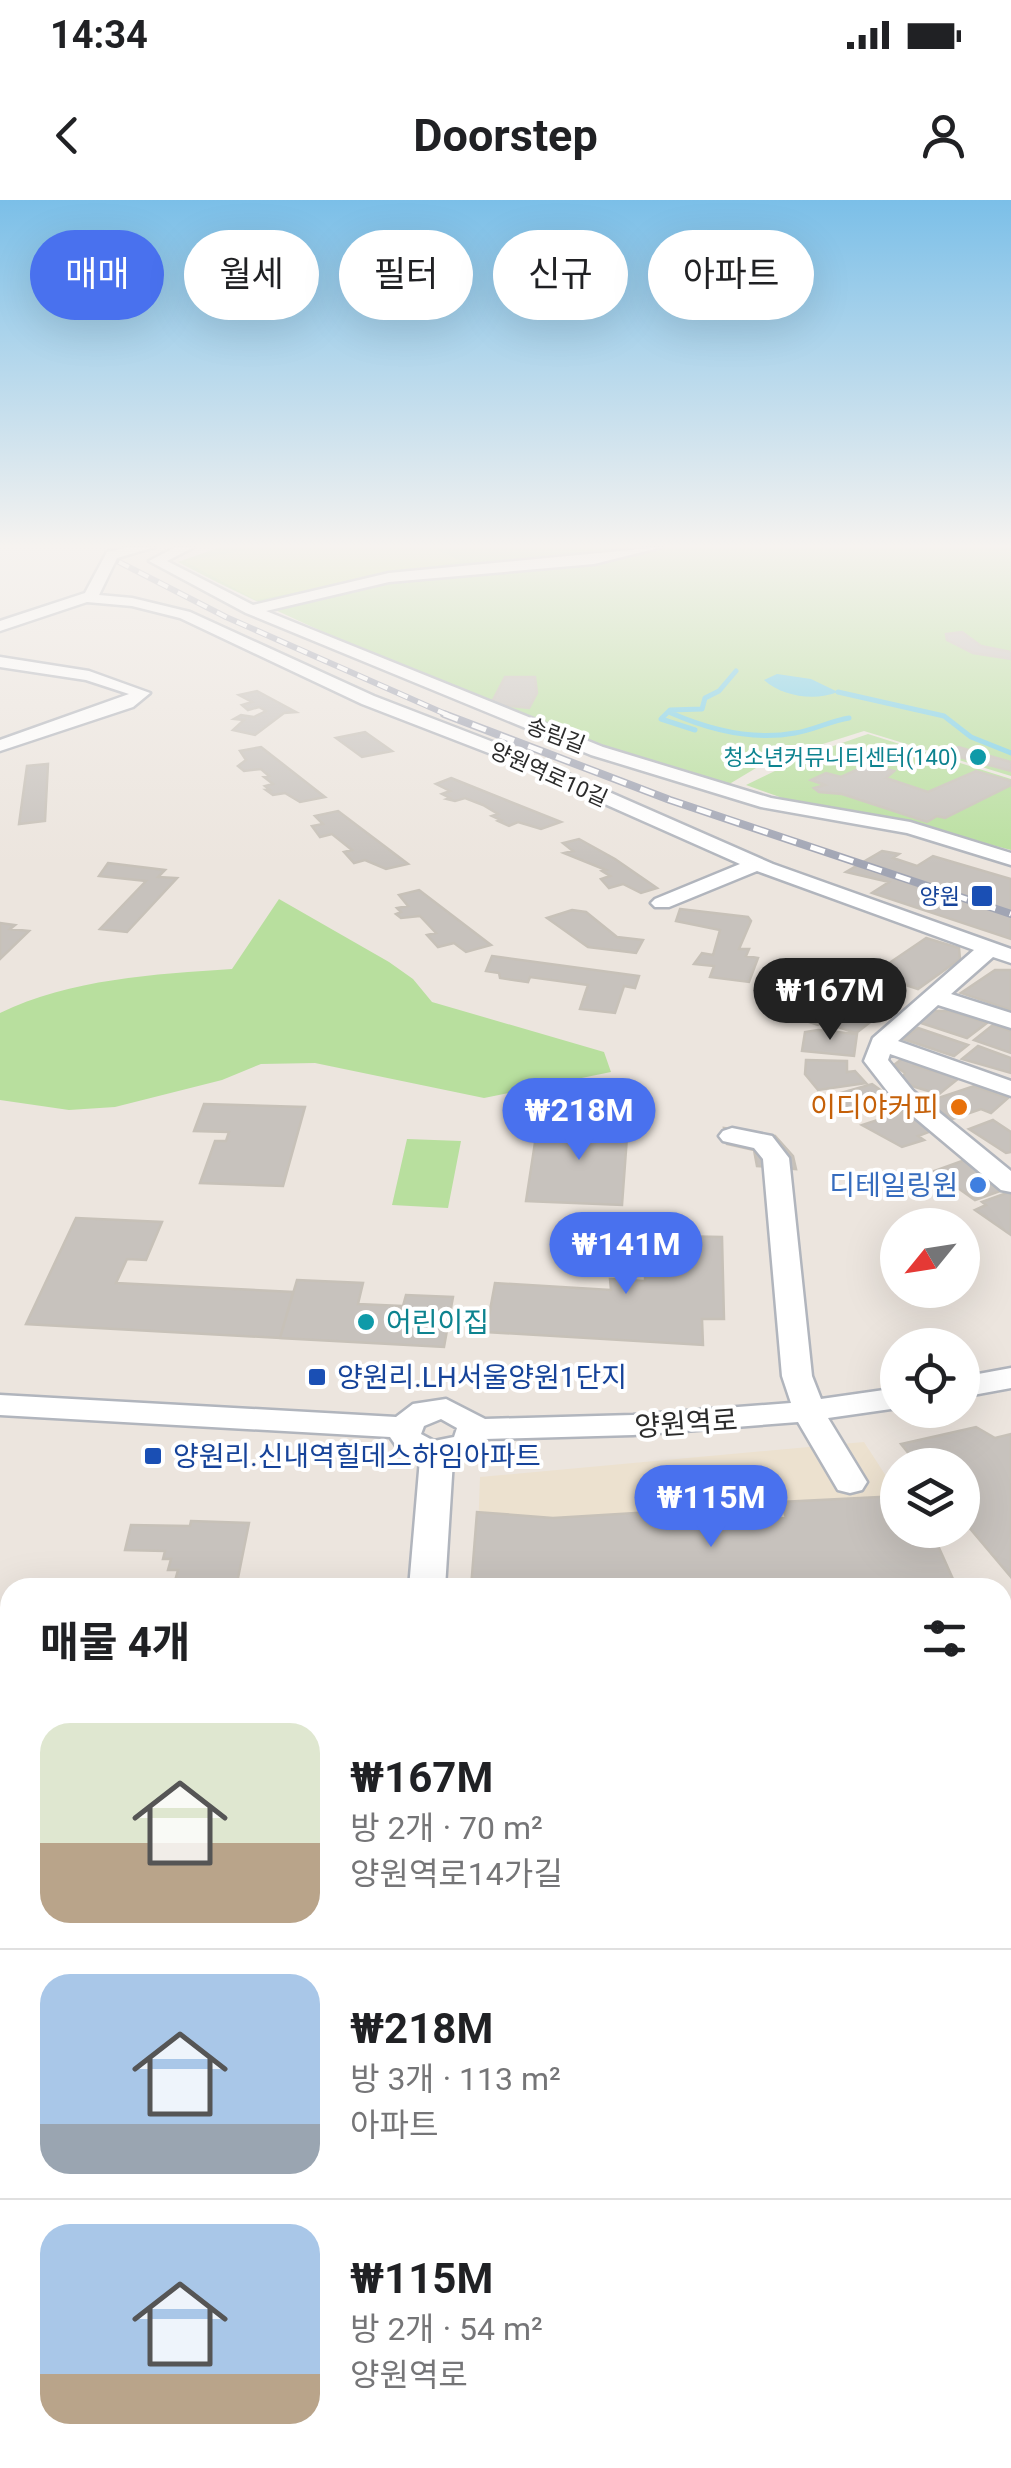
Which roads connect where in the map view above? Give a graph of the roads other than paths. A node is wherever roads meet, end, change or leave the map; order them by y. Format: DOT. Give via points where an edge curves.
graph roads {
  1 [pos="267,653"];
  2 [pos="354,653"];
  3 [pos="0,662"];
  4 [pos="0,746"];
  5 [pos="1011,858"];
  6 [pos="757,864"];
  7 [pos="662,903"];
  8 [pos="1000,953"];
  9 [pos="936,996"];
  10 [pos="1011,1021"];
  11 [pos="881,1043"];
  12 [pos="1011,1090"];
  13 [pos="732,1136"];
  14 [pos="1011,1184"];
  15 [pos="1011,1378"];
  16 [pos="980,1384"];
  17 [pos="880,1401"];
  18 [pos="0,1405"];
  19 [pos="810,1412"];
  20 [pos="405,1428"];
  21 [pos="473,1429"];
  22 [pos="436,1457"];
  23 [pos="850,1482"];
  24 [pos="428,1578"];
  1 -- 6 [label="street, 양원역로10길"];
  2 -- 5 [label="street, 송림길" via="675,778 768,804 910,828"];
  3 -- 4 [label="street" via="89,676 142,693"];
  6 -- 7 [label="street"];
  6 -- 8 [label="street, 양원역로10길"];
  8 -- 9 [label="street"];
  9 -- 10 [label="street"];
  9 -- 11 [label="street"];
  11 -- 12 [label="street"];
  11 -- 14 [label="street" via="876,1061 892,1085"];
  13 -- 19 [label="street" via="763,1142 776,1158 797,1376"];
  15 -- 16 [label="street"];
  17 -- 19 [label="street, 양원역로"];
  18 -- 20 [label="street"];
  19 -- 21 [label="street, 양원역로" via="632,1428"];
  19 -- 23 [label="street"];
  20 -- 21 [label="street" via="416,1415 436,1409 456,1412"];
  20 -- 22 [label="street" via="409,1442"];
  21 -- 22 [label="street" via="467,1443"];
  22 -- 24 [label="street"];
}
